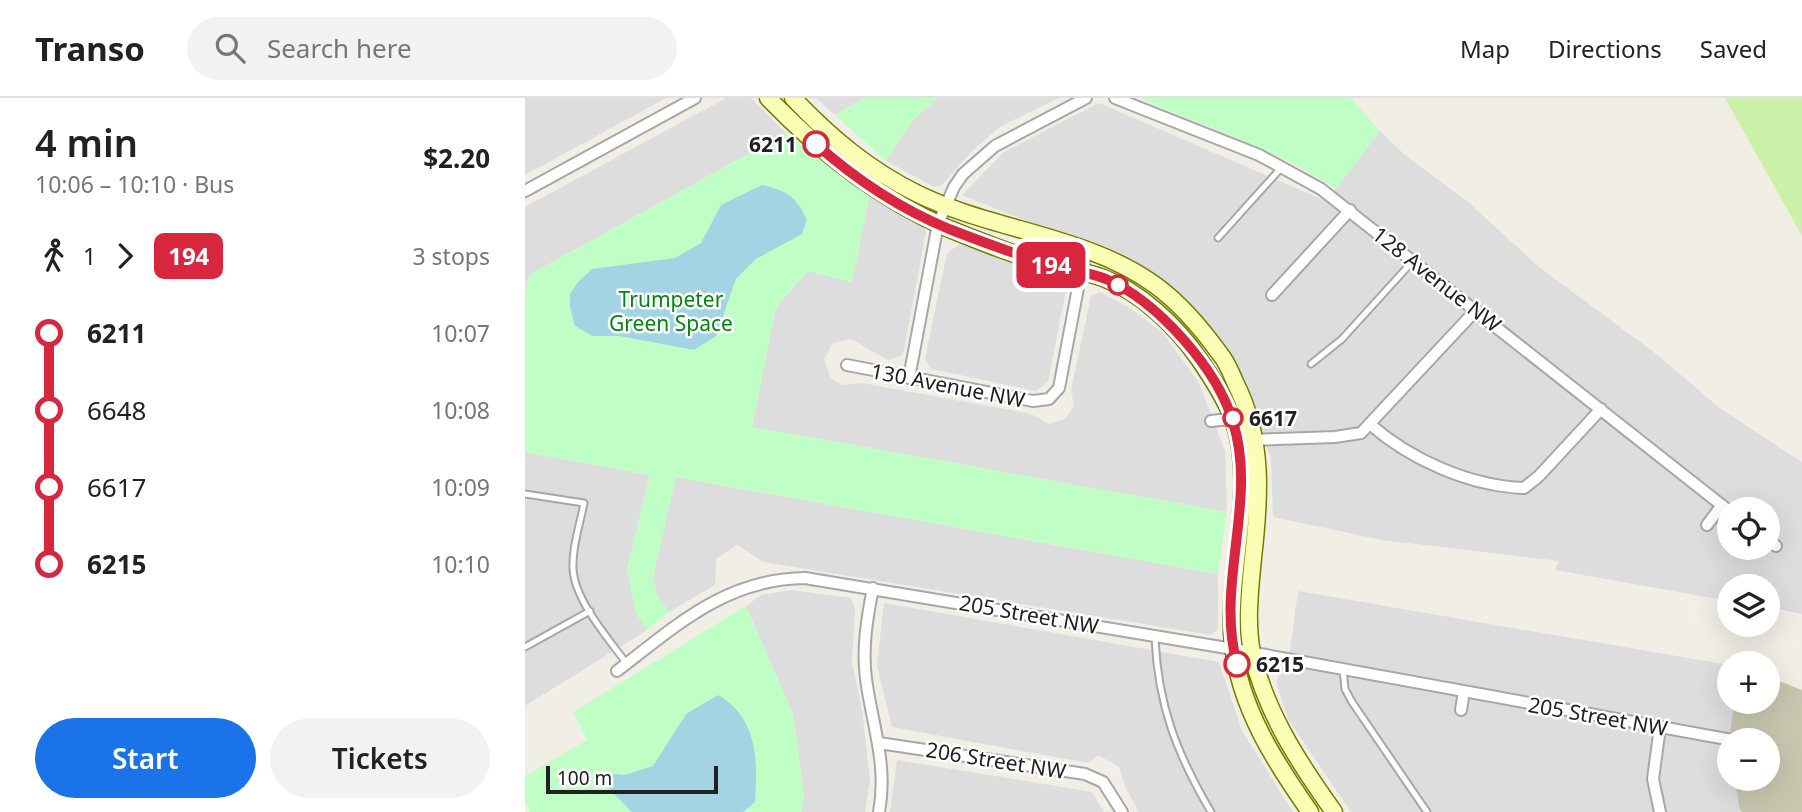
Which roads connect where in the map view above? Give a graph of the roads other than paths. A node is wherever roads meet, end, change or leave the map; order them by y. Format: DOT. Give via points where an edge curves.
graph roads {
  1 [pos="695,98"];
  2 [pos="768,98"];
  3 [pos="793,98"];
  4 [pos="1086,98"];
  5 [pos="1115,98"];
  6 [pos="1282,167"];
  7 [pos="525,191"];
  8 [pos="945,205"];
  9 [pos="1350,210"];
  10 [pos="939,224"];
  11 [pos="1218,238"];
  12 [pos="1087,250"];
  13 [pos="1412,261"];
  14 [pos="1081,272"];
  15 [pos="1272,295"];
  16 [pos="1476,310"];
  17 [pos="1311,364"];
  18 [pos="847,365"];
  19 [pos="909,378"];
  20 [pos="1601,409"];
  21 [pos="1250,417"];
  22 [pos="1233,418"];
  23 [pos="1211,421"];
  24 [pos="1371,425"];
  25 [pos="1247,440"];
  26 [pos="525,494"];
  27 [pos="1717,502"];
  28 [pos="1717,516"];
  29 [pos="1707,525"];
  30 [pos="873,588"];
  31 [pos="590,611"];
  32 [pos="1155,636"];
  33 [pos="525,647"];
  34 [pos="1233,649"];
  35 [pos="1252,653"];
  36 [pos="622,667"];
  37 [pos="1343,669"];
  38 [pos="1464,691"];
  39 [pos="1461,710"];
  40 [pos="1660,727"];
  41 [pos="1717,737"];
  42 [pos="879,743"];
  43 [pos="879,812"];
  44 [pos="1122,812"];
  45 [pos="1212,812"];
  46 [pos="1310,812"];
  47 [pos="1334,812"];
  48 [pos="1427,812"];
  49 [pos="1660,812"];
  1 -- 7 [label="street"];
  2 -- 10 [label="street" via="846,169"];
  3 -- 8 [label="street" via="855,157"];
  4 -- 8 [label="street" via="995,146 963,173"];
  5 -- 6 [label="street, 128 Avenue NW"];
  6 -- 9 [label="street, 128 Avenue NW"];
  6 -- 11 [label="lane"];
  8 -- 10 [label="street"];
  8 -- 12 [label="street"];
  9 -- 13 [label="street, 128 Avenue NW"];
  9 -- 15 [label="street"];
  10 -- 14 [label="street" via="1045,264"];
  10 -- 19 [label="street"];
  12 -- 14 [label="street"];
  12 -- 21 [label="street" via="1155,285 1186,313 1222,356"];
  13 -- 16 [label="street, 128 Avenue NW"];
  13 -- 17 [label="lane" via="1342,339"];
  14 -- 19 [label="street, 130 Avenue NW" via="1059,388 1049,400"];
  14 -- 22 [label="street" via="1135,295 1174,328 1198,357"];
  16 -- 20 [label="street, 128 Avenue NW"];
  16 -- 24 [label="street"];
  18 -- 19 [label="street, 130 Avenue NW"];
  20 -- 24 [label="street" via="1524,488 1490,484 1438,466 1387,439"];
  20 -- 27 [label="street, 128 Avenue NW"];
  21 -- 22 [label="street"];
  21 -- 25 [label="street"];
  22 -- 23 [label="street"];
  22 -- 25 [label="street"];
  24 -- 25 [label="street" via="1351,436"];
  25 -- 34 [label="street" via="1231,599"];
  25 -- 35 [label="street" via="1260,486 1249,610"];
  26 -- 31 [label="lane" via="584,503 573,571 580,597"];
  28 -- 29 [label="street"];
  30 -- 32 [label="street, 205 Street NW"];
  30 -- 36 [label="street, 205 Street NW" via="805,578 754,583 705,606"];
  30 -- 42 [label="street" via="865,664"];
  31 -- 33 [label="lane"];
  31 -- 36 [label="lane"];
  32 -- 34 [label="street, 205 Street NW"];
  32 -- 45 [label="lane" via="1164,708 1179,750"];
  34 -- 35 [label="street, 205 Street NW"];
  34 -- 46 [label="street" via="1264,741"];
  35 -- 37 [label="street, 205 Street NW"];
  35 -- 47 [label="street" via="1283,735"];
  37 -- 38 [label="street, 205 Street NW"];
  37 -- 48 [label="lane" via="1352,702"];
  38 -- 39 [label="street"];
  38 -- 40 [label="street, 205 Street NW"];
  40 -- 41 [label="street, 205 Street NW"];
  40 -- 49 [label="street" via="1653,779"];
  42 -- 43 [label="street"];
  42 -- 44 [label="street, 206 Street NW" via="1085,774 1109,788"];
}
